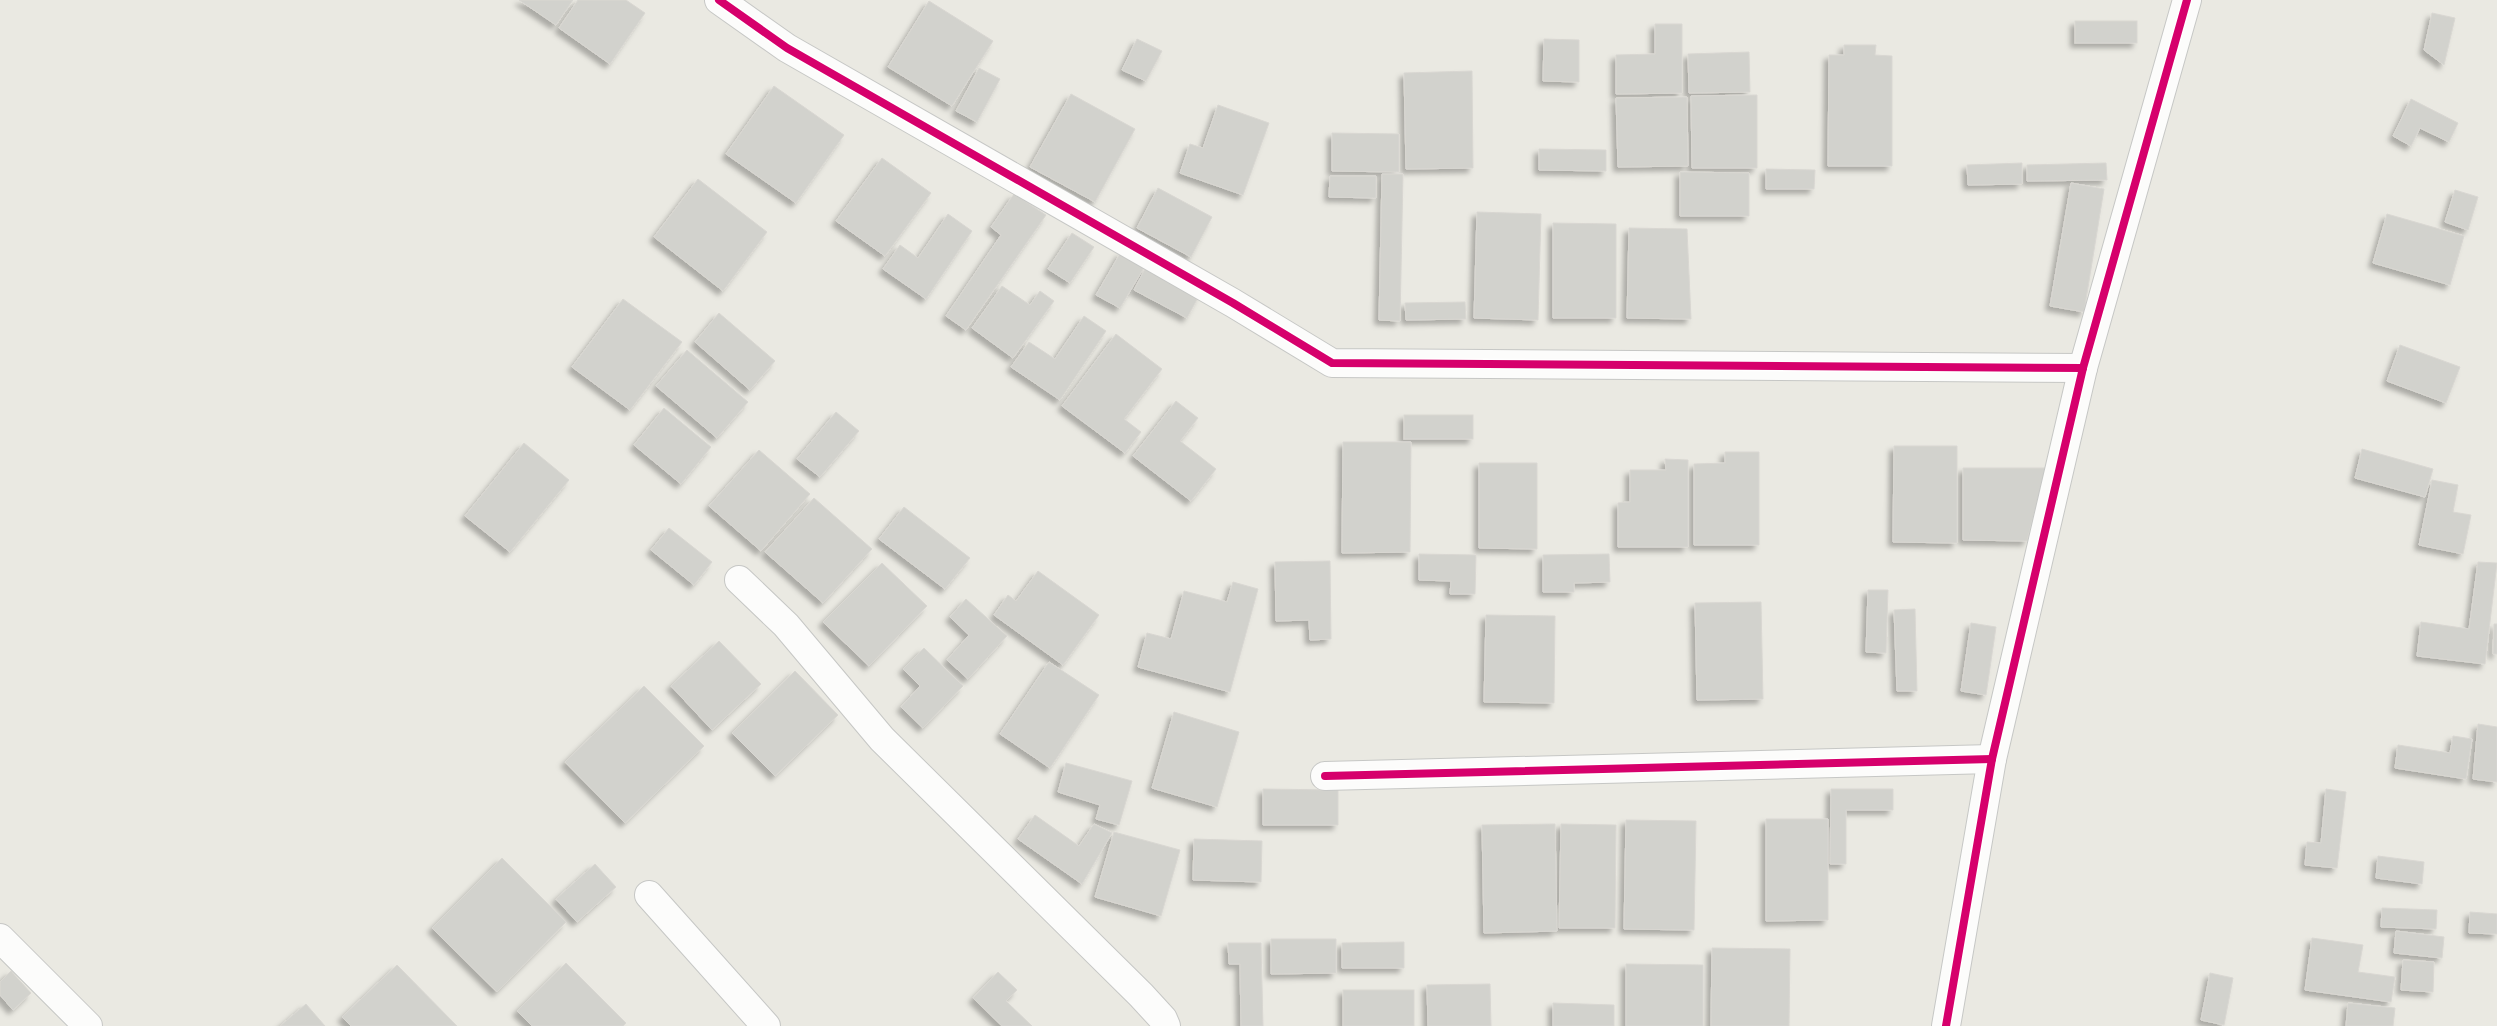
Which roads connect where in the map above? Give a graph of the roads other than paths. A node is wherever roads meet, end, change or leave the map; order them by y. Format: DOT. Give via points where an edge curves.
graph roads {
  1 [pos="719,0"];
  2 [pos="2187,0"];
  3 [pos="2083,368"];
  4 [pos="739,580"];
  5 [pos="1992,759"];
  6 [pos="1325,776"];
  7 [pos="649,895"];
  8 [pos="0,938"];
  9 [pos="88,1026"];
  10 [pos="766,1026"];
  11 [pos="1166,1026"];
  12 [pos="1946,1026"];
  1 -- 3 [label="street" via="787,48 1332,363"];
  2 -- 3 [label="street"];
  3 -- 5 [label="street"];
  4 -- 11 [label="street" via="786,625 882,739 1141,994"];
  5 -- 6 [label="street"];
  5 -- 12 [label="street"];
  7 -- 10 [label="street"];
  8 -- 9 [label="street"];
}
